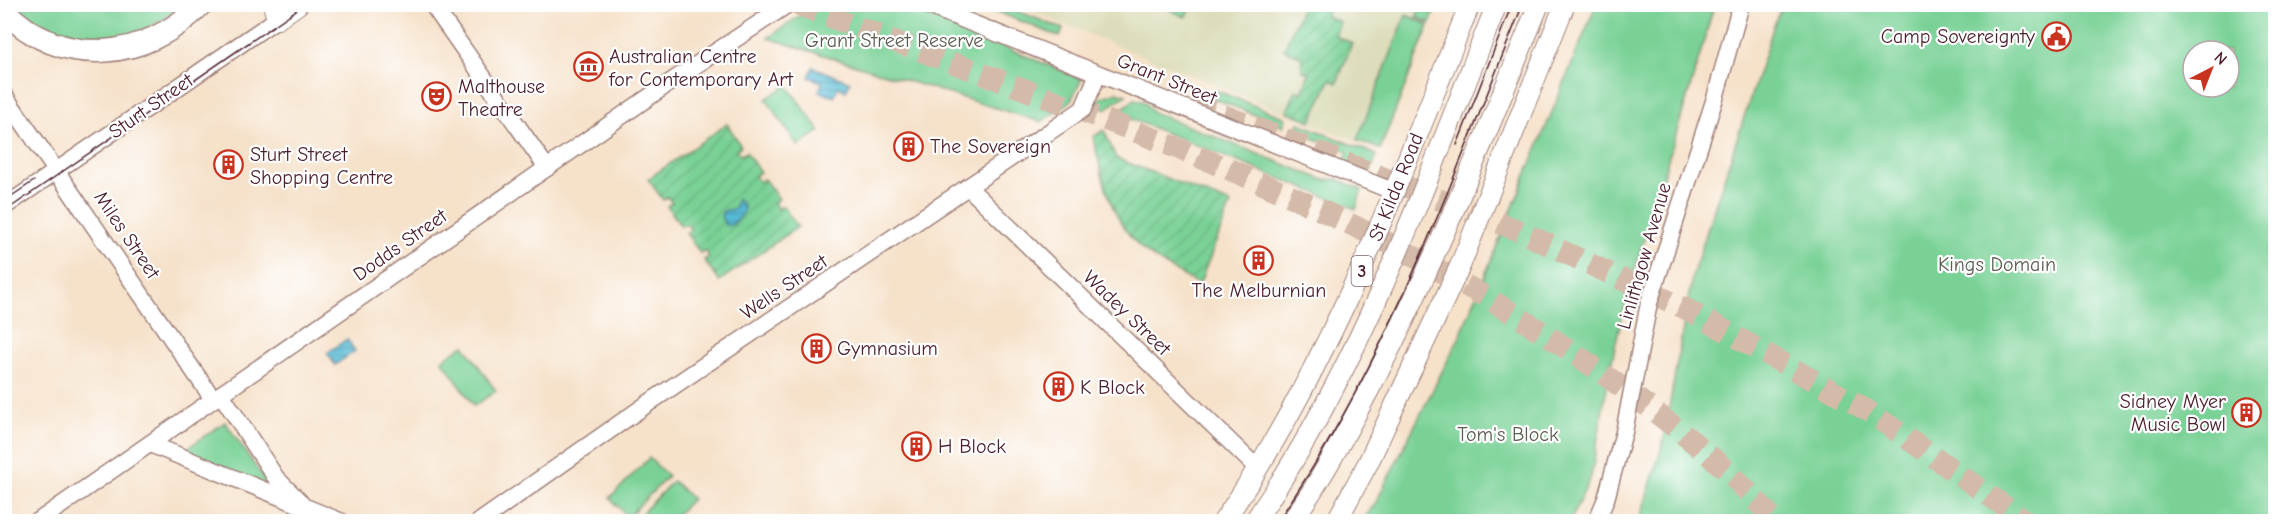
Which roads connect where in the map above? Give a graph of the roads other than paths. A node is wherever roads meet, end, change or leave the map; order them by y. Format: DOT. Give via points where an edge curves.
graph roads {
  1 [pos="201,4"];
  2 [pos="298,4"];
  3 [pos="432,4"];
  4 [pos="924,4"];
  5 [pos="1470,4"];
  6 [pos="1497,4"];
  7 [pos="1539,4"];
  8 [pos="1565,4"];
  9 [pos="1739,4"];
  10 [pos="786,5"];
  11 [pos="4,10"];
  12 [pos="275,12"];
  13 [pos="1098,74"];
  14 [pos="4,95"];
  15 [pos="1430,105"];
  16 [pos="1456,107"];
  17 [pos="547,168"];
  18 [pos="58,171"];
  19 [pos="968,187"];
  20 [pos="1395,192"];
  21 [pos="4,207"];
  22 [pos="217,396"];
  23 [pos="150,444"];
  24 [pos="1257,468"];
  25 [pos="1280,483"];
  26 [pos="1307,500"];
  27 [pos="310,510"];
  28 [pos="37,522"];
  29 [pos="342,522"];
  30 [pos="479,522"];
  31 [pos="1223,522"];
  32 [pos="1254,522"];
  33 [pos="1291,522"];
  34 [pos="1300,522"];
  35 [pos="1336,522"];
  36 [pos="1596,522"];
  1 -- 11 [label="highway" via="152,40 134,48 102,52 52,42 21,25"];
  2 -- 12 [label="main road, Sturt Street"];
  3 -- 17 [label="street"];
  4 -- 13 [label="street, Grant Street"];
  5 -- 15 [label="main road, St Kilda Road / 3"];
  6 -- 16 [label="main road, St Kilda Road"];
  7 -- 26 [label="main road" via="1417,296"];
  8 -- 35 [label="main road" via="1460,266 1368,463"];
  9 -- 36 [label="street, Linlithgow Avenue" via="1715,98 1649,303 1620,450"];
  10 -- 17 [label="street, Dodds Street"];
  12 -- 18 [label="street, Sturt Street"];
  13 -- 19 [label="street, Wells Street" via="1083,109"];
  13 -- 20 [label="street, Grant Street"];
  14 -- 18 [label="street, Miles Street"];
  15 -- 16 [label="main road"];
  15 -- 20 [label="main road, St Kilda Road / 3"];
  16 -- 25 [label="main road, St Kilda Road" via="1381,291 1335,386"];
  17 -- 22 [label="street, Dodds Street"];
  18 -- 21 [label="street, Sturt Street"];
  18 -- 22 [label="street, Miles Street"];
  19 -- 24 [label="street, Wadey Street"];
  19 -- 30 [label="street, Wells Street"];
  20 -- 24 [label="main road, St Kilda Road / 3" via="1313,372"];
  22 -- 23 [label="street, Dodds Street"];
  22 -- 27 [label="street, Miles Street" via="276,478"];
  23 -- 27 [label="street, Miles Street"];
  23 -- 28 [label="street, Dodds Street"];
  24 -- 25 [label="main road"];
  24 -- 31 [label="main road, St Kilda Road / 3"];
  25 -- 32 [label="main road, St Kilda Road"];
  26 -- 33 [label="main road"];
  26 -- 34 [label="main road"];
  27 -- 29 [label="street, Miles Street"];
}
